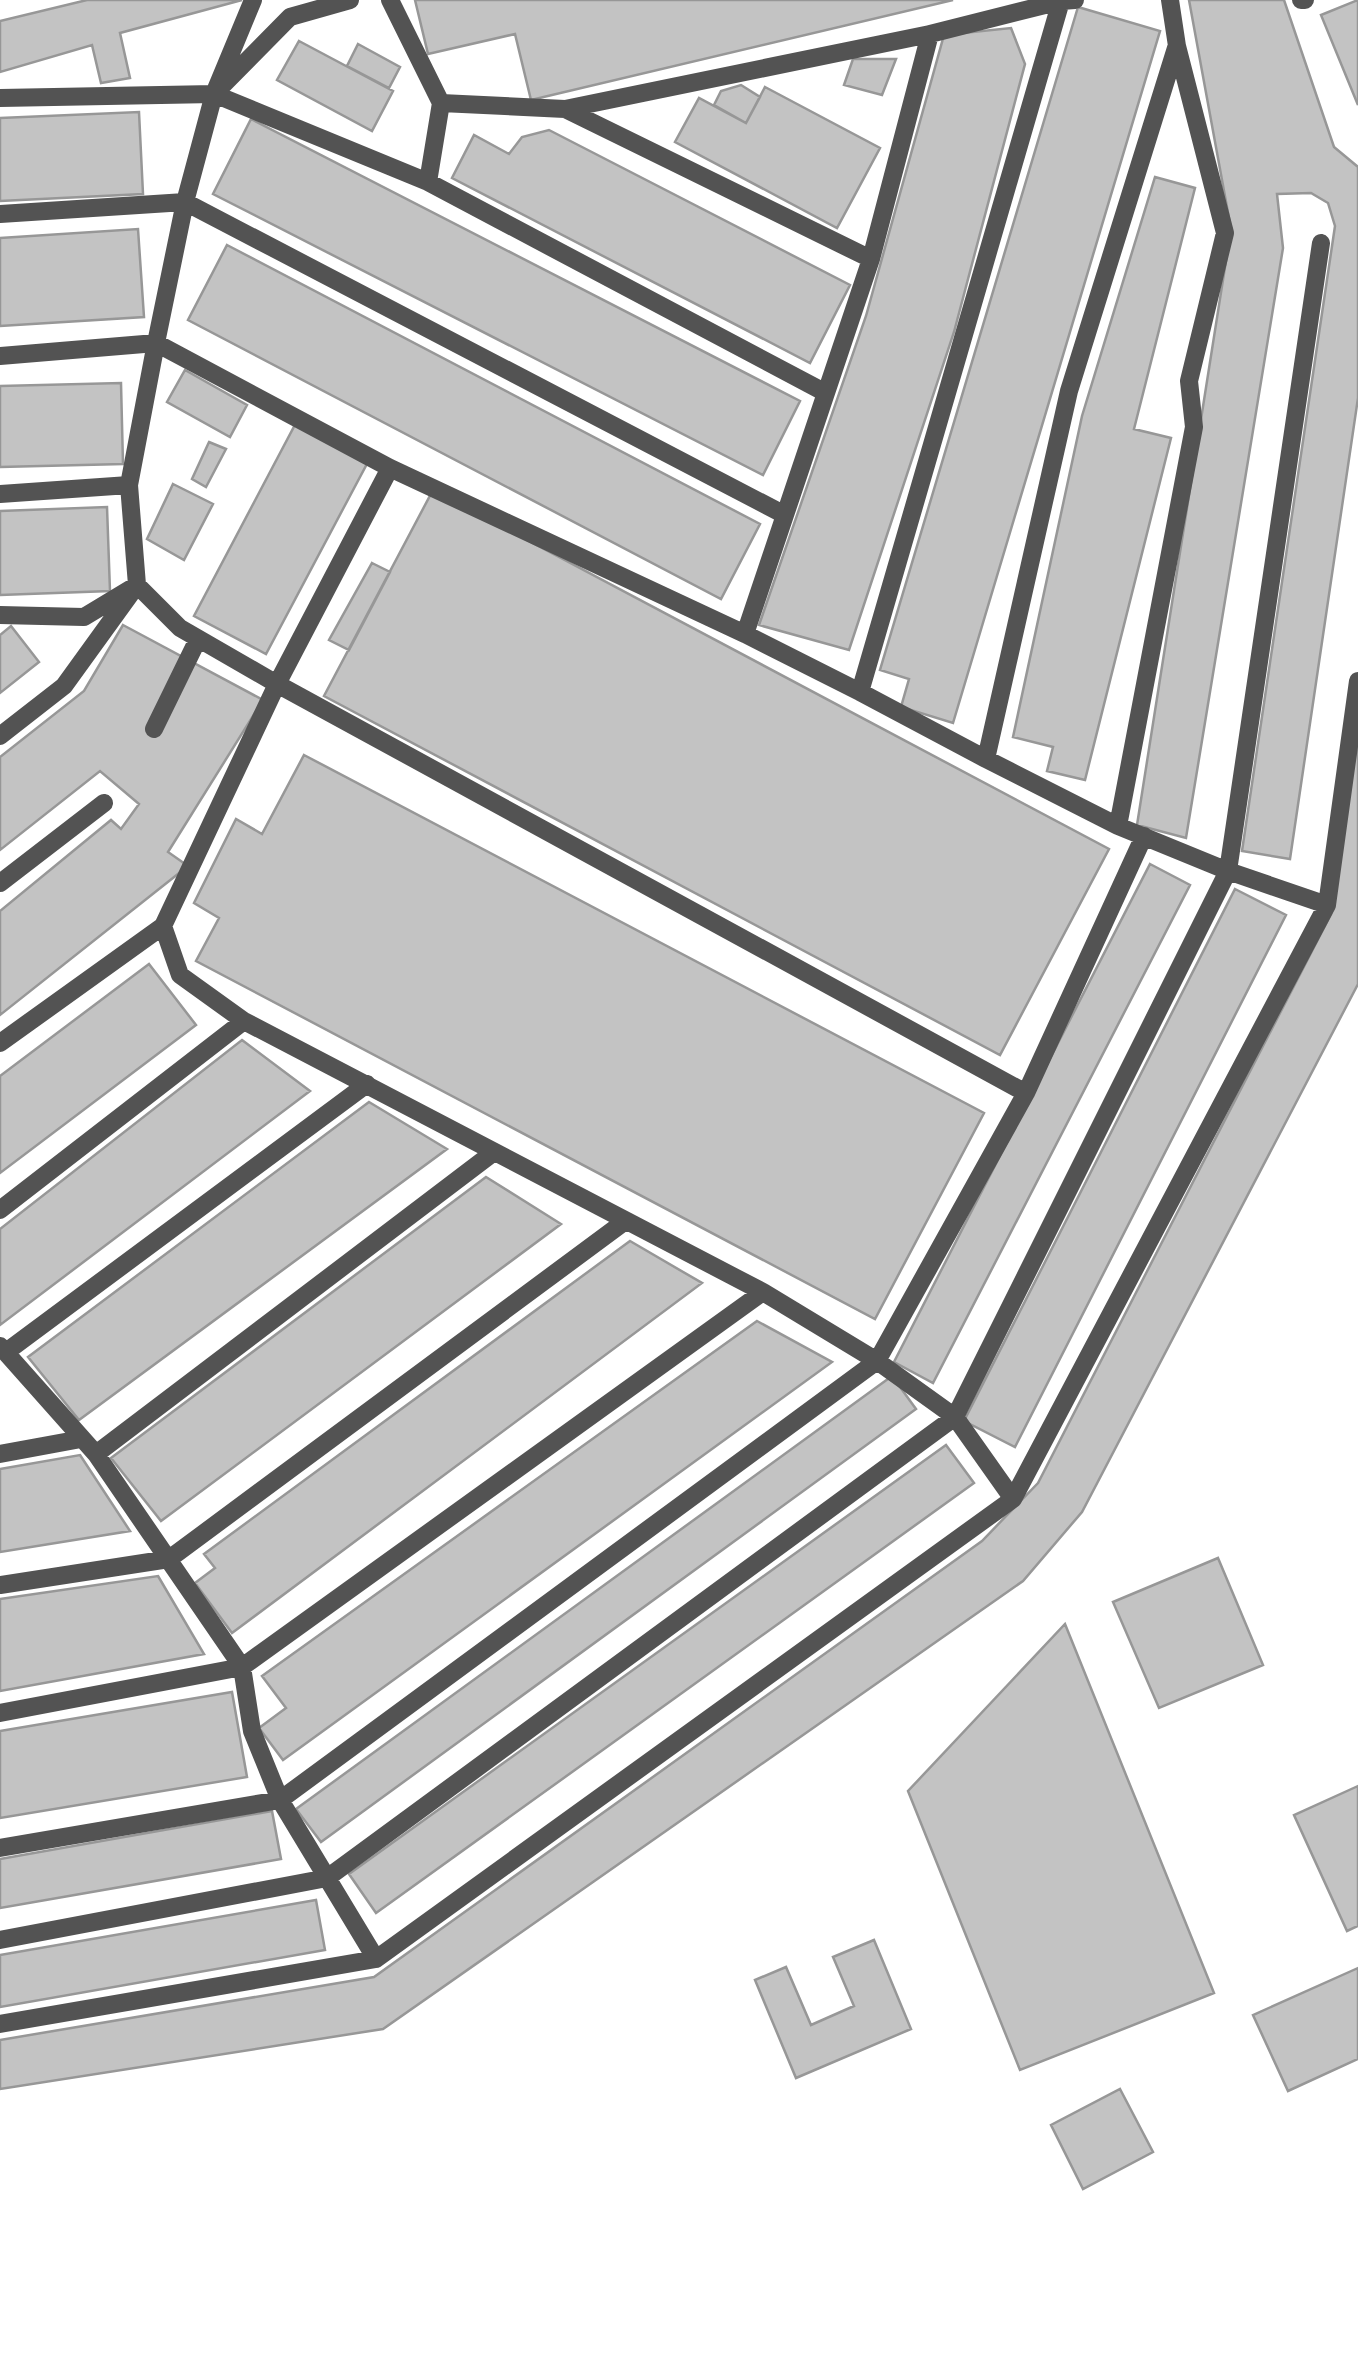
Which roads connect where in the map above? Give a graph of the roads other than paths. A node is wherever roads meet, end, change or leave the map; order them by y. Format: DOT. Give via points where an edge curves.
graph roads {
  1 [pos="253,0"];
  2 [pos="350,0"];
  3 [pos="390,0"];
  4 [pos="1075,0"];
  5 [pos="1170,0"];
  6 [pos="1061,1"];
  7 [pos="930,34"];
  8 [pos="1177,46"];
  9 [pos="214,94"];
  10 [pos="0,98"];
  11 [pos="440,103"];
  12 [pos="565,109"];
  13 [pos="428,182"];
  14 [pos="185,202"];
  15 [pos="0,214"];
  16 [pos="1321,243"];
  17 [pos="872,258"];
  18 [pos="156,343"];
  19 [pos="0,356"];
  20 [pos="826,393"];
  21 [pos="390,468"];
  22 [pos="130,484"];
  23 [pos="0,494"];
  24 [pos="785,514"];
  25 [pos="137,585"];
  26 [pos="0,614"];
  27 [pos="744,634"];
  28 [pos="198,639"];
  29 [pos="1358,680"];
  30 [pos="277,684"];
  31 [pos="860,692"];
  32 [pos="154,730"];
  33 [pos="0,736"];
  34 [pos="986,759"];
  35 [pos="104,803"];
  36 [pos="1118,826"];
  37 [pos="1144,836"];
  38 [pos="1228,871"];
  39 [pos="0,883"];
  40 [pos="1327,905"];
  41 [pos="163,926"];
  42 [pos="244,1021"];
  43 [pos="0,1043"];
  44 [pos="367,1084"];
  45 [pos="1026,1093"];
  46 [pos="494,1152"];
  47 [pos="0,1210"];
  48 [pos="624,1222"];
  49 [pos="763,1292"];
  50 [pos="3,1349"];
  51 [pos="877,1361"];
  52 [pos="956,1418"];
  53 [pos="81,1439"];
  54 [pos="0,1454"];
  55 [pos="96,1454"];
  56 [pos="1012,1499"];
  57 [pos="169,1559"];
  58 [pos="0,1585"];
  59 [pos="242,1667"];
  60 [pos="0,1713"];
  61 [pos="280,1800"];
  62 [pos="0,1848"];
  63 [pos="327,1878"];
  64 [pos="0,1940"];
  65 [pos="376,1959"];
  66 [pos="0,2024"];
  1 -- 9 [label="lane"];
  2 -- 9 [label="lane" via="290,17"];
  3 -- 11 [label="lane"];
  4 -- 6 [label="lane"];
  5 -- 8 [label="lane"];
  6 -- 7 [label="lane"];
  6 -- 31 [label="lane"];
  7 -- 12 [label="lane"];
  7 -- 17 [label="lane"];
  8 -- 34 [label="lane" via="1069,391"];
  8 -- 36 [label="lane" via="1225,233 1189,380 1194,427"];
  9 -- 10 [label="lane"];
  9 -- 13 [label="lane"];
  9 -- 14 [label="lane"];
  11 -- 12 [label="lane"];
  11 -- 13 [label="lane"];
  12 -- 17 [label="lane"];
  13 -- 20 [label="lane"];
  14 -- 15 [label="lane"];
  14 -- 18 [label="lane"];
  14 -- 24 [label="lane"];
  16 -- 38 [label="lane"];
  17 -- 20 [label="lane"];
  18 -- 19 [label="lane"];
  18 -- 21 [label="lane"];
  18 -- 22 [label="lane"];
  20 -- 24 [label="lane"];
  21 -- 27 [label="lane"];
  21 -- 30 [label="lane"];
  22 -- 23 [label="lane"];
  22 -- 25 [label="lane"];
  24 -- 27 [label="lane"];
  25 -- 26 [label="lane" via="84,617"];
  25 -- 28 [label="lane"];
  25 -- 33 [label="lane" via="64,686"];
  27 -- 31 [label="lane"];
  28 -- 30 [label="lane"];
  28 -- 32 [label="lane"];
  29 -- 40 [label="lane"];
  30 -- 41 [label="lane"];
  30 -- 45 [label="lane"];
  31 -- 34 [label="lane"];
  34 -- 36 [label="lane"];
  35 -- 39 [label="lane"];
  36 -- 37 [label="lane"];
  37 -- 38 [label="lane"];
  37 -- 45 [label="lane"];
  38 -- 40 [label="lane"];
  38 -- 52 [label="lane"];
  40 -- 56 [label="lane"];
  41 -- 42 [label="lane" via="180,975"];
  41 -- 43 [label="lane"];
  42 -- 44 [label="lane"];
  42 -- 47 [label="lane"];
  44 -- 46 [label="lane"];
  44 -- 50 [label="lane"];
  45 -- 51 [label="lane"];
  46 -- 48 [label="lane"];
  46 -- 55 [label="lane"];
  48 -- 49 [label="lane"];
  48 -- 57 [label="lane"];
  49 -- 51 [label="lane"];
  49 -- 59 [label="lane"];
  50 -- 53 [label="lane"];
  51 -- 52 [label="lane"];
  51 -- 61 [label="lane"];
  52 -- 56 [label="lane"];
  52 -- 63 [label="lane"];
  53 -- 54 [label="lane"];
  53 -- 55 [label="lane"];
  55 -- 57 [label="lane"];
  56 -- 65 [label="lane"];
  57 -- 58 [label="lane"];
  57 -- 59 [label="lane"];
  59 -- 60 [label="lane"];
  59 -- 61 [label="lane" via="252,1731"];
  61 -- 62 [label="lane"];
  61 -- 63 [label="lane"];
  63 -- 64 [label="lane"];
  63 -- 65 [label="lane"];
  65 -- 66 [label="lane"];
}
